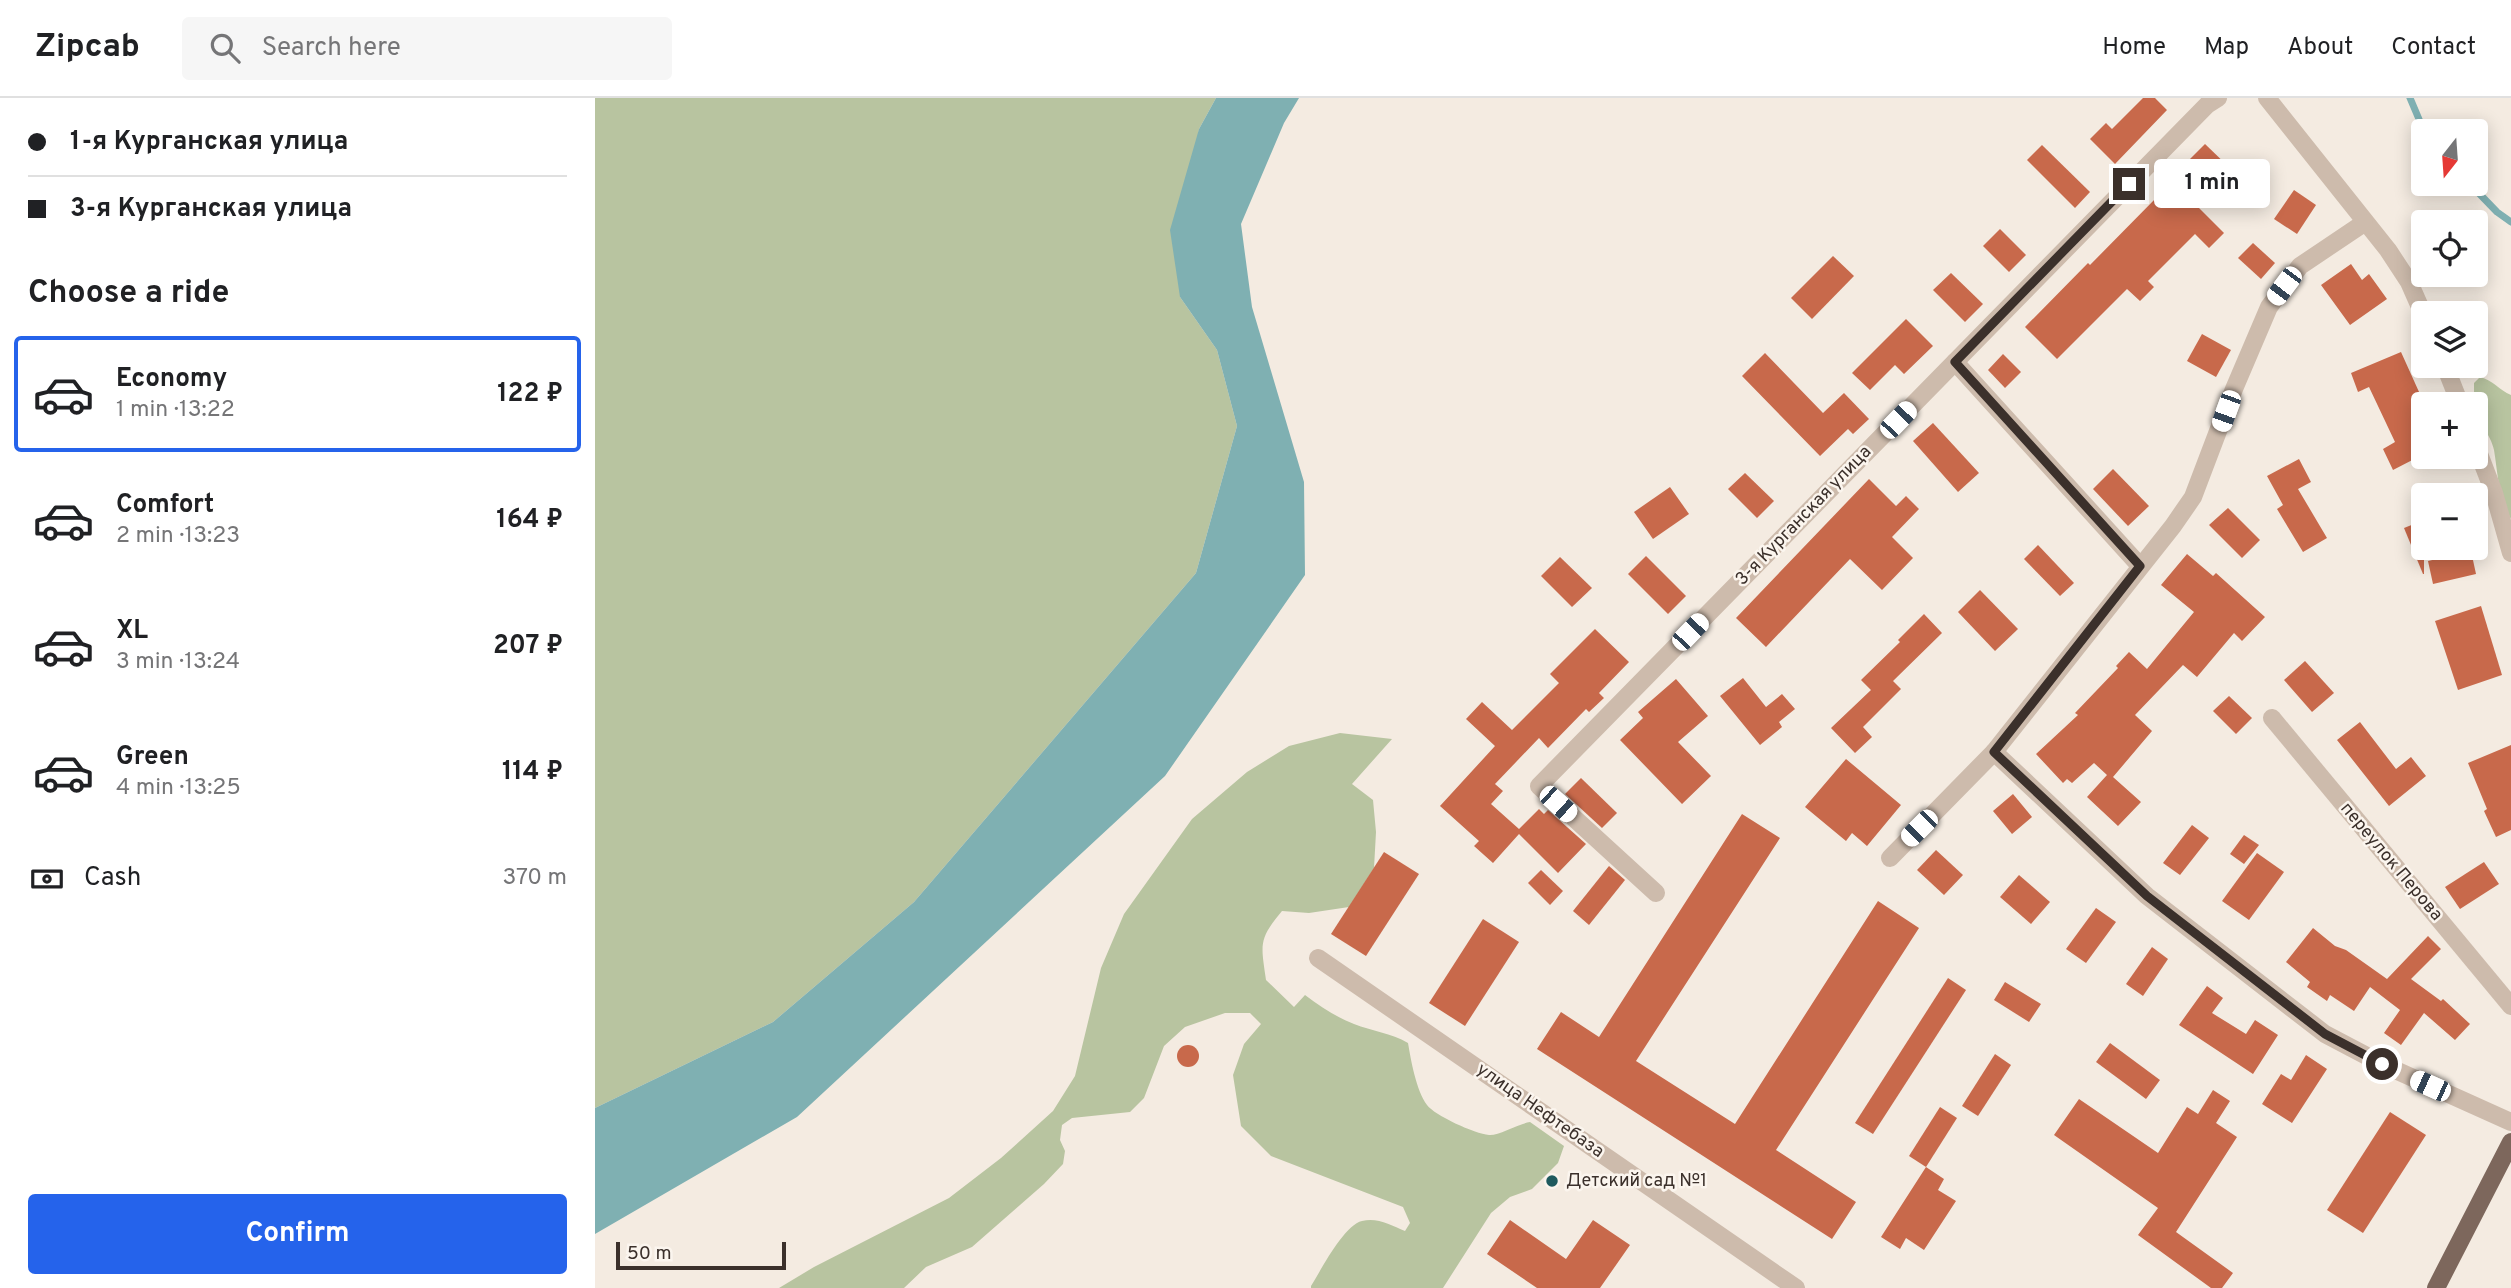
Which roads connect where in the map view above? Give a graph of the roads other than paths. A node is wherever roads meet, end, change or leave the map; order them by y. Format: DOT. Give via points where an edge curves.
graph roads {
  1 [pos="2218,98"];
  2 [pos="2267,98"];
  3 [pos="2364,223"];
  4 [pos="2417,301"];
  5 [pos="1955,362"];
  6 [pos="2485,469"];
  7 [pos="2511,553"];
  8 [pos="2140,566"];
  9 [pos="2272,718"];
  10 [pos="1994,752"];
  11 [pos="1890,858"];
  12 [pos="1656,893"];
  13 [pos="1318,958"];
  14 [pos="2511,1006"];
  15 [pos="2511,1122"];
  16 [pos="2511,1142"];
  17 [pos="1796,1288"];
  18 [pos="2436,1288"];
  1 -- 5 [label="street, 3-я Курганская улица"];
  2 -- 3 [label="street"];
  3 -- 4 [label="street" via="2388,250"];
  3 -- 8 [label="street" via="2300,266 2269,307 2193,497"];
  5 -- 8 [label="street"];
  5 -- 12 [label="street, 3-я Курганская улица" via="1539,786"];
  6 -- 7 [label="street"];
  8 -- 10 [label="street"];
  9 -- 14 [label="street, переулок Перова"];
  10 -- 11 [label="street"];
  10 -- 15 [label="street" via="2147,896 2325,1034"];
  13 -- 17 [label="street, улица Нефтебаза"];
  16 -- 18 [label="main road"];
}
